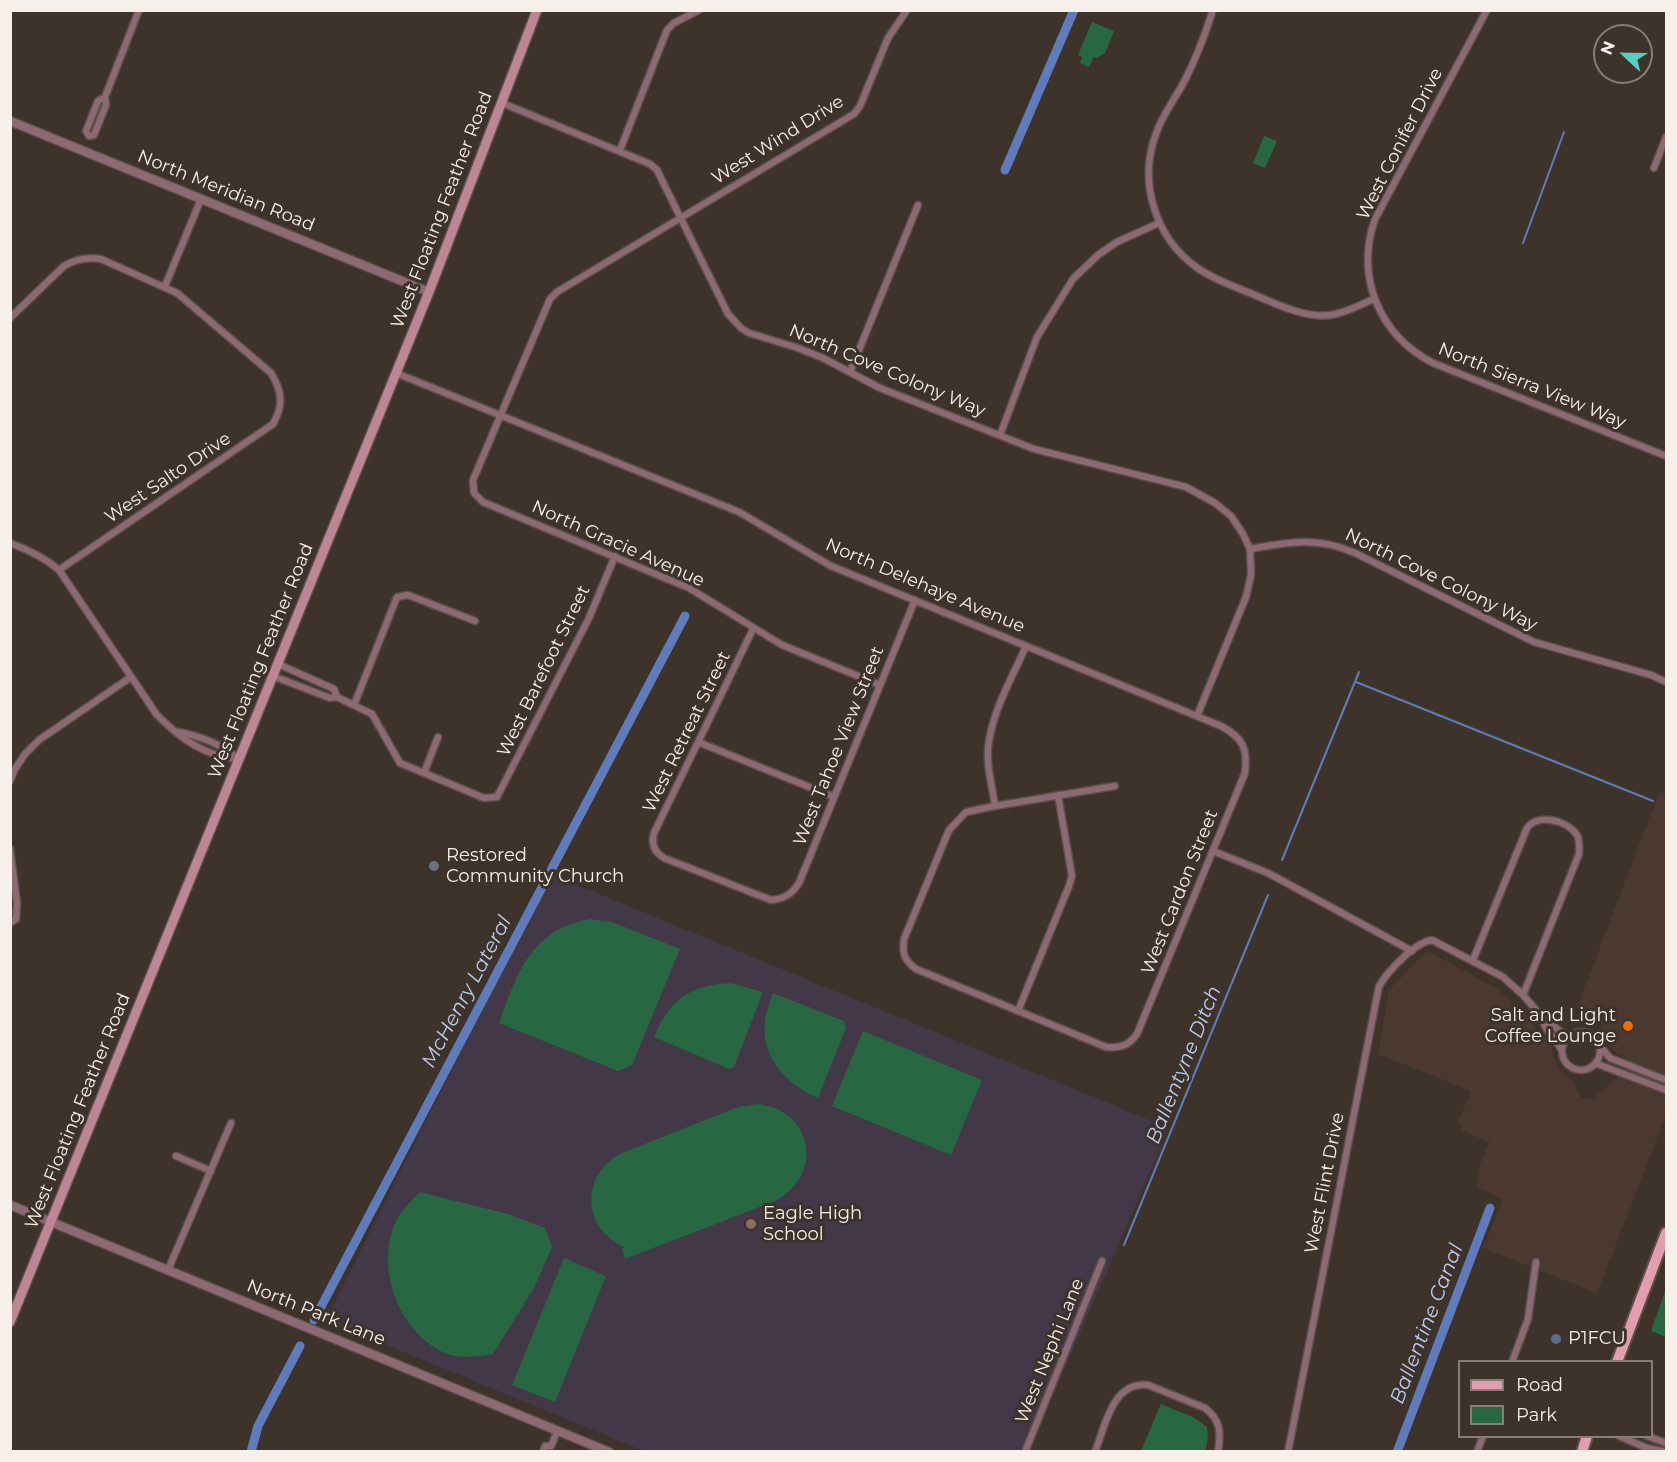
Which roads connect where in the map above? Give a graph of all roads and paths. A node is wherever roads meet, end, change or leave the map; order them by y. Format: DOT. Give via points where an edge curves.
graph roads {
  1 [pos="139,10"];
  2 [pos="537,10"];
  3 [pos="699,10"];
  4 [pos="907,10"];
  5 [pos="1214,10"];
  6 [pos="1487,10"];
  7 [pos="502,103"];
  8 [pos="10,121"];
  9 [pos="1666,137"];
  10 [pos="620,150"];
  11 [pos="83,151"];
  12 [pos="1654,168"];
  13 [pos="201,199"];
  14 [pos="918,205"];
  15 [pos="681,217"];
  16 [pos="1159,223"];
  17 [pos="165,286"];
  18 [pos="429,292"];
  19 [pos="1374,299"];
  20 [pos="10,318"];
  21 [pos="850,372"];
  22 [pos="396,373"];
  23 [pos="500,415"];
  24 [pos="1000,435"];
  25 [pos="1666,456"];
  26 [pos="474,493"];
  27 [pos="10,543"];
  28 [pos="1250,549"];
  29 [pos="615,556"];
  30 [pos="58,570"];
  31 [pos="915,600"];
  32 [pos="475,621"];
  33 [pos="753,629"];
  34 [pos="1026,646"];
  35 [pos="278,664"];
  36 [pos="273,676"];
  37 [pos="131,677"];
  38 [pos="1666,682"];
  39 [pos="879,685"];
  40 [pos="337,697"];
  41 [pos="354,705"];
  42 [pos="1197,716"];
  43 [pos="178,732"];
  44 [pos="438,737"];
  45 [pos="698,742"];
  46 [pos="1242,743"];
  47 [pos="238,759"];
  48 [pos="424,773"];
  49 [pos="10,782"];
  50 [pos="1115,786"];
  51 [pos="1059,795"];
  52 [pos="834,797"];
  53 [pos="995,806"];
  54 [pos="10,849"];
  55 [pos="1213,851"];
  56 [pos="784,897"];
  57 [pos="10,924"];
  58 [pos="1412,951"];
  59 [pos="1473,960"];
  60 [pos="1523,995"];
  61 [pos="1018,1011"];
  62 [pos="1543,1018"];
  63 [pos="1568,1037"];
  64 [pos="1599,1044"];
  65 [pos="1562,1053"];
  66 [pos="1595,1063"];
  67 [pos="1666,1080"];
  68 [pos="1666,1090"];
  69 [pos="231,1123"];
  70 [pos="176,1156"];
  71 [pos="211,1171"];
  72 [pos="10,1205"];
  73 [pos="51,1222"];
  74 [pos="1666,1233"];
  75 [pos="1102,1261"];
  76 [pos="1536,1262"];
  77 [pos="168,1270"];
  78 [pos="10,1322"];
  79 [pos="1513,1360"];
  80 [pos="1618,1360"];
  81 [pos="558,1430"];
  82 [pos="1483,1438"];
  83 [pos="1622,1438"];
  84 [pos="1650,1438"];
  85 [pos="1666,1443"];
  86 [pos="553,1449"];
  87 [pos="543,1452"];
  88 [pos="609,1452"];
  89 [pos="1025,1452"];
  90 [pos="1095,1452"];
  91 [pos="1218,1452"];
  92 [pos="1288,1452"];
  93 [pos="1477,1452"];
  94 [pos="1666,1452"];
  1 -- 11 [label="street" via="105,97 98,101 86,131 89,136"];
  2 -- 7 [label="main road, West Floating Feather Road"];
  3 -- 10 [label="street" via="667,30"];
  4 -- 15 [label="street, West Wind Drive" via="888,38 854,114"];
  5 -- 16 [label="street" via="1199,50 1153,142 1149,182"];
  6 -- 19 [label="street, West Conifer Drive" via="1375,219 1368,258"];
  7 -- 10 [label="street, North Cove Colony Way"];
  7 -- 18 [label="main road, West Floating Feather Road"];
  8 -- 11 [label="street, North Meridian Road"];
  9 -- 12 [label="street"];
  10 -- 15 [label="street, North Cove Colony Way" via="657,170"];
  11 -- 13 [label="street, North Meridian Road"];
  13 -- 17 [label="street"];
  13 -- 18 [label="street, North Meridian Road"];
  14 -- 21 [label="street"];
  15 -- 21 [label="street, North Cove Colony Way" via="728,314 741,328"];
  15 -- 23 [label="street, West Wind Drive" via="556,292"];
  16 -- 19 [label="street" via="1175,247 1204,272 1298,311 1317,316 1336,314"];
  16 -- 24 [label="street" via="1117,242 1073,279 1037,337"];
  17 -- 20 [label="street" via="90,257 64,266"];
  17 -- 30 [label="street, West Salto Drive" via="271,373 279,385 279,413 273,423"];
  18 -- 22 [label="main road, West Floating Feather Road"];
  19 -- 25 [label="street, North Sierra View Way" via="1394,333 1424,359"];
  21 -- 24 [label="street, North Cove Colony Way" via="880,388"];
  22 -- 23 [label="street, North Delehaye Avenue"];
  22 -- 35 [label="main road, West Floating Feather Road"];
  23 -- 26 [label="street, West Wind Drive" via="473,480"];
  23 -- 31 [label="street, North Delehaye Avenue" via="739,512 831,566"];
  24 -- 28 [label="street, North Cove Colony Way" via="1043,452 1195,491 1231,516"];
  26 -- 29 [label="street, North Gracie Avenue" via="483,502"];
  27 -- 30 [label="street" via="35,553"];
  28 -- 38 [label="street, North Cove Colony Way" via="1301,541 1343,548 1534,642"];
  28 -- 42 [label="street" via="1250,585"];
  29 -- 33 [label="street, North Gracie Avenue" via="688,588"];
  29 -- 48 [label="street, West Barefoot Street" via="589,618 497,797 484,798"];
  30 -- 37 [label="street"];
  31 -- 34 [label="street, North Delehaye Avenue"];
  31 -- 39 [label="street, West Tahoe View Street"];
  32 -- 41 [label="street" via="408,595 397,597"];
  33 -- 39 [label="street, North Gracie Avenue"];
  33 -- 45 [label="street, West Retreat Street"];
  34 -- 42 [label="street, North Delehaye Avenue"];
  34 -- 53 [label="street" via="988,742"];
  35 -- 36 [label="main road, West Floating Feather Road"];
  35 -- 40 [label="street" via="334,689"];
  36 -- 40 [label="street" via="330,698"];
  36 -- 47 [label="main road, West Floating Feather Road"];
  37 -- 43 [label="street" via="157,715"];
  37 -- 49 [label="street" via="39,740 25,754"];
  39 -- 52 [label="street, West Tahoe View Street"];
  40 -- 41 [label="street"];
  41 -- 48 [label="street" via="372,714 400,763"];
  42 -- 46 [label="street, North Delehaye Avenue" via="1235,734"];
  43 -- 47 [label="street" via="226,748"];
  43 -- 47 [label="street" via="192,745 222,758"];
  44 -- 48 [label="street"];
  45 -- 52 [label="street"];
  45 -- 56 [label="street, West Retreat Street" via="654,833 654,849 664,858 764,898"];
  46 -- 55 [label="street, West Cardon Street" via="1247,757 1245,773"];
  47 -- 73 [label="main road, West Floating Feather Road"];
  50 -- 51 [label="street"];
  51 -- 53 [label="street"];
  51 -- 61 [label="street" via="1072,876"];
  52 -- 56 [label="street, West Tahoe View Street" via="799,883"];
  53 -- 61 [label="street" via="966,812 949,830 903,949 905,959 916,969"];
  54 -- 57 [label="street" via="17,903 16,919"];
  55 -- 58 [label="street" via="1268,873"];
  55 -- 61 [label="street, West Cardon Street" via="1137,1034 1125,1046 1106,1047"];
  58 -- 59 [label="street, West Flint Drive" via="1428,941 1438,941"];
  58 -- 92 [label="street, West Flint Drive" via="1384,978 1376,997"];
  59 -- 60 [label="street" via="1503,977"];
  59 -- 60 [label="street" via="1527,828 1539,819 1569,828 1577,835 1579,854"];
  60 -- 62 [label="street"];
  62 -- 63 [label="street"];
  62 -- 65 [label="street"];
  63 -- 64 [label="street" via="1584,1032"];
  63 -- 65 [label="street"];
  64 -- 66 [label="street"];
  64 -- 67 [label="street" via="1610,1058"];
  65 -- 66 [label="street" via="1568,1064 1579,1070"];
  66 -- 68 [label="street"];
  69 -- 71 [label="street"];
  70 -- 71 [label="street"];
  71 -- 77 [label="street"];
  72 -- 73 [label="street, North Park Lane"];
  73 -- 77 [label="street, North Park Lane"];
  73 -- 78 [label="main road, West Floating Feather Road"];
  74 -- 80 [label="main road"];
  75 -- 89 [label="street, West Nephi Lane"];
  76 -- 79 [label="street" via="1528,1319"];
  77 -- 81 [label="street, North Park Lane"];
  81 -- 86 [label="street"];
  81 -- 88 [label="street, North Park Lane"];
  82 -- 93 [label="street"];
  83 -- 94 [label="street"];
  84 -- 85 [label="street"];
  86 -- 87 [label="street" via="545,1446"];
  90 -- 91 [label="street" via="1116,1398 1131,1386 1148,1385 1204,1408 1218,1420"];
}
